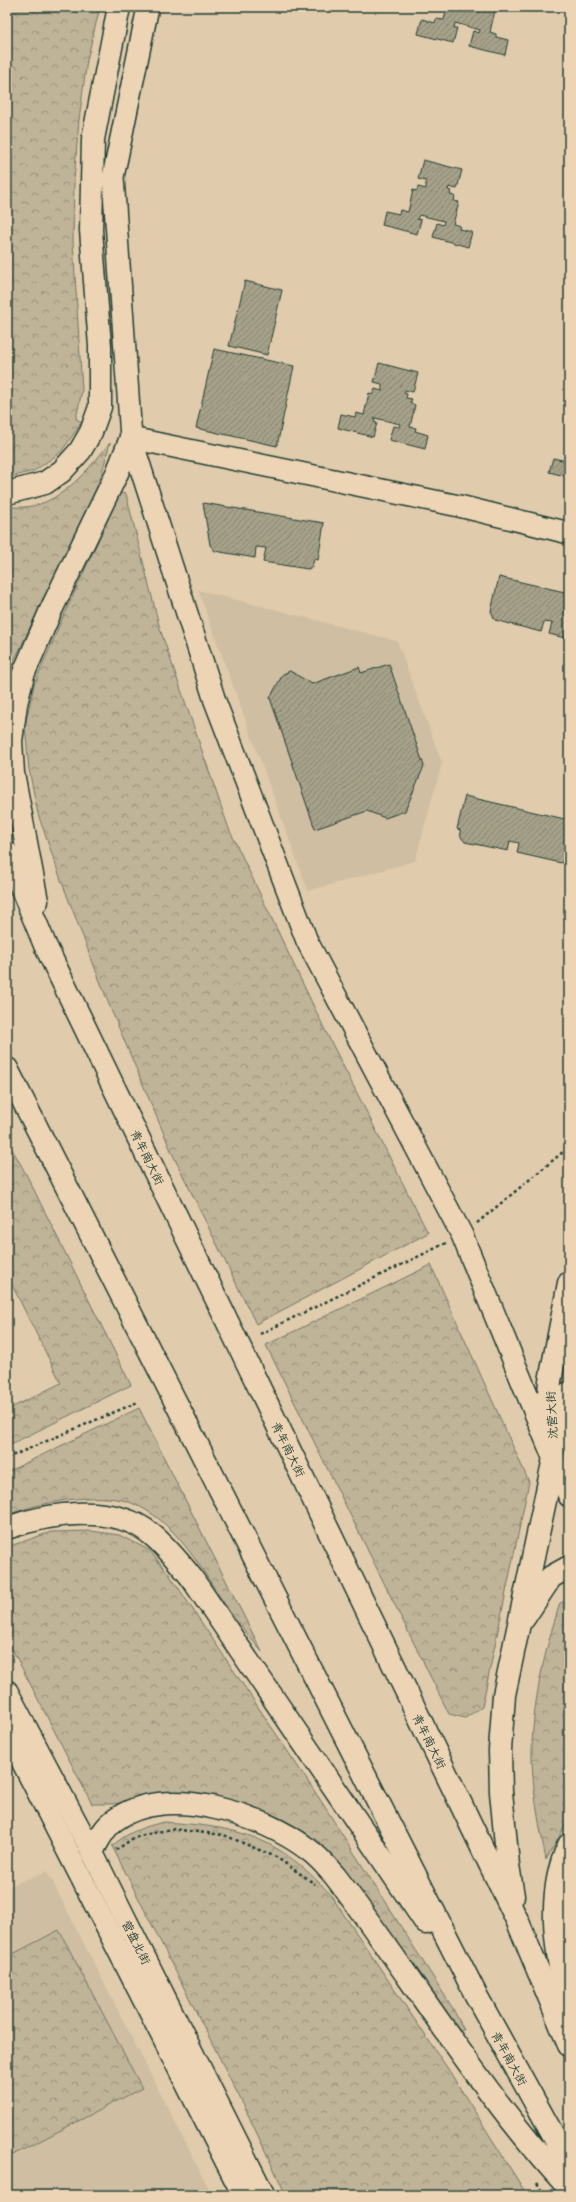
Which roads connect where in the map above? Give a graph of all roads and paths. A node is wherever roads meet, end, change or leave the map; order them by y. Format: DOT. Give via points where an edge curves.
graph roads {
  1 [pos="119,7"];
  2 [pos="148,7"];
  3 [pos="131,438"];
  4 [pos="7,491"];
  5 [pos="569,533"];
  6 [pos="7,854"];
  7 [pos="45,945"];
  8 [pos="7,1069"];
  9 [pos="569,1147"];
  10 [pos="462,1235"];
  11 [pos="569,1283"];
  12 [pos="260,1334"];
  13 [pos="569,1393"];
  14 [pos="138,1402"];
  15 [pos="7,1458"];
  16 [pos="554,1458"];
  17 [pos="569,1482"];
  18 [pos="569,1496"];
  19 [pos="7,1528"];
  20 [pos="569,1567"];
  21 [pos="517,1629"];
  22 [pos="7,1691"];
  23 [pos="7,1732"];
  24 [pos="569,1845"];
  25 [pos="95,1857"];
  26 [pos="317,1886"];
  27 [pos="518,1922"];
  28 [pos="477,1997"];
  29 [pos="569,2018"];
  30 [pos="569,2045"];
  31 [pos="569,2169"];
  32 [pos="536,2182"];
  33 [pos="569,2188"];
  34 [pos="243,2195"];
  35 [pos="264,2195"];
  36 [pos="545,2195"];
  1 -- 4 [label="main road" via="92,139 91,230 100,346 100,407 91,432 80,451 62,471 45,483"];
  2 -- 3 [label="street" via="113,177"];
  3 -- 5 [label="street" via="459,506"];
  3 -- 7 [label="main road" via="51,610 23,675 16,704 11,741 13,773"];
  3 -- 10 [label="street" via="215,701 307,941"];
  6 -- 7 [label="main road, 青年南大街"];
  7 -- 27 [label="main road, 青年南大街"];
  8 -- 28 [label="main road, 青年南大街"];
  9 -- 10 [label="path"];
  10 -- 12 [label="path"];
  10 -- 16 [label="street"];
  11 -- 16 [label="main road, 沈营大街" via="550,1381 548,1406"];
  13 -- 16 [label="main road, 沈营大街"];
  14 -- 15 [label="path"];
  16 -- 17 [label="street"];
  16 -- 18 [label="street"];
  16 -- 21 [label="main road"];
  19 -- 28 [label="main road" via="67,1515 110,1517 132,1522 151,1533 173,1554"];
  20 -- 21 [label="main road" via="551,1577"];
  21 -- 27 [label="main road" via="504,1695 500,1792"];
  22 -- 25 [label="street, 营盘北街"];
  23 -- 34 [label="street, 营盘北街"];
  24 -- 29 [label="main road" via="558,1876 555,1908 556,1944"];
  25 -- 26 [label="path" via="135,1837 171,1829 224,1835 276,1857"];
  25 -- 33 [label="main road" via="101,1836 115,1820 137,1810 170,1802 197,1804 240,1814 275,1829 309,1850 335,1876 465,2059 538,2154"];
  25 -- 35 [label="street, 营盘北街"];
  27 -- 30 [label="main road, 青年南大街"];
  28 -- 31 [label="main road, 青年南大街" via="558,2144"];
  32 -- 36 [label="path"];
}
